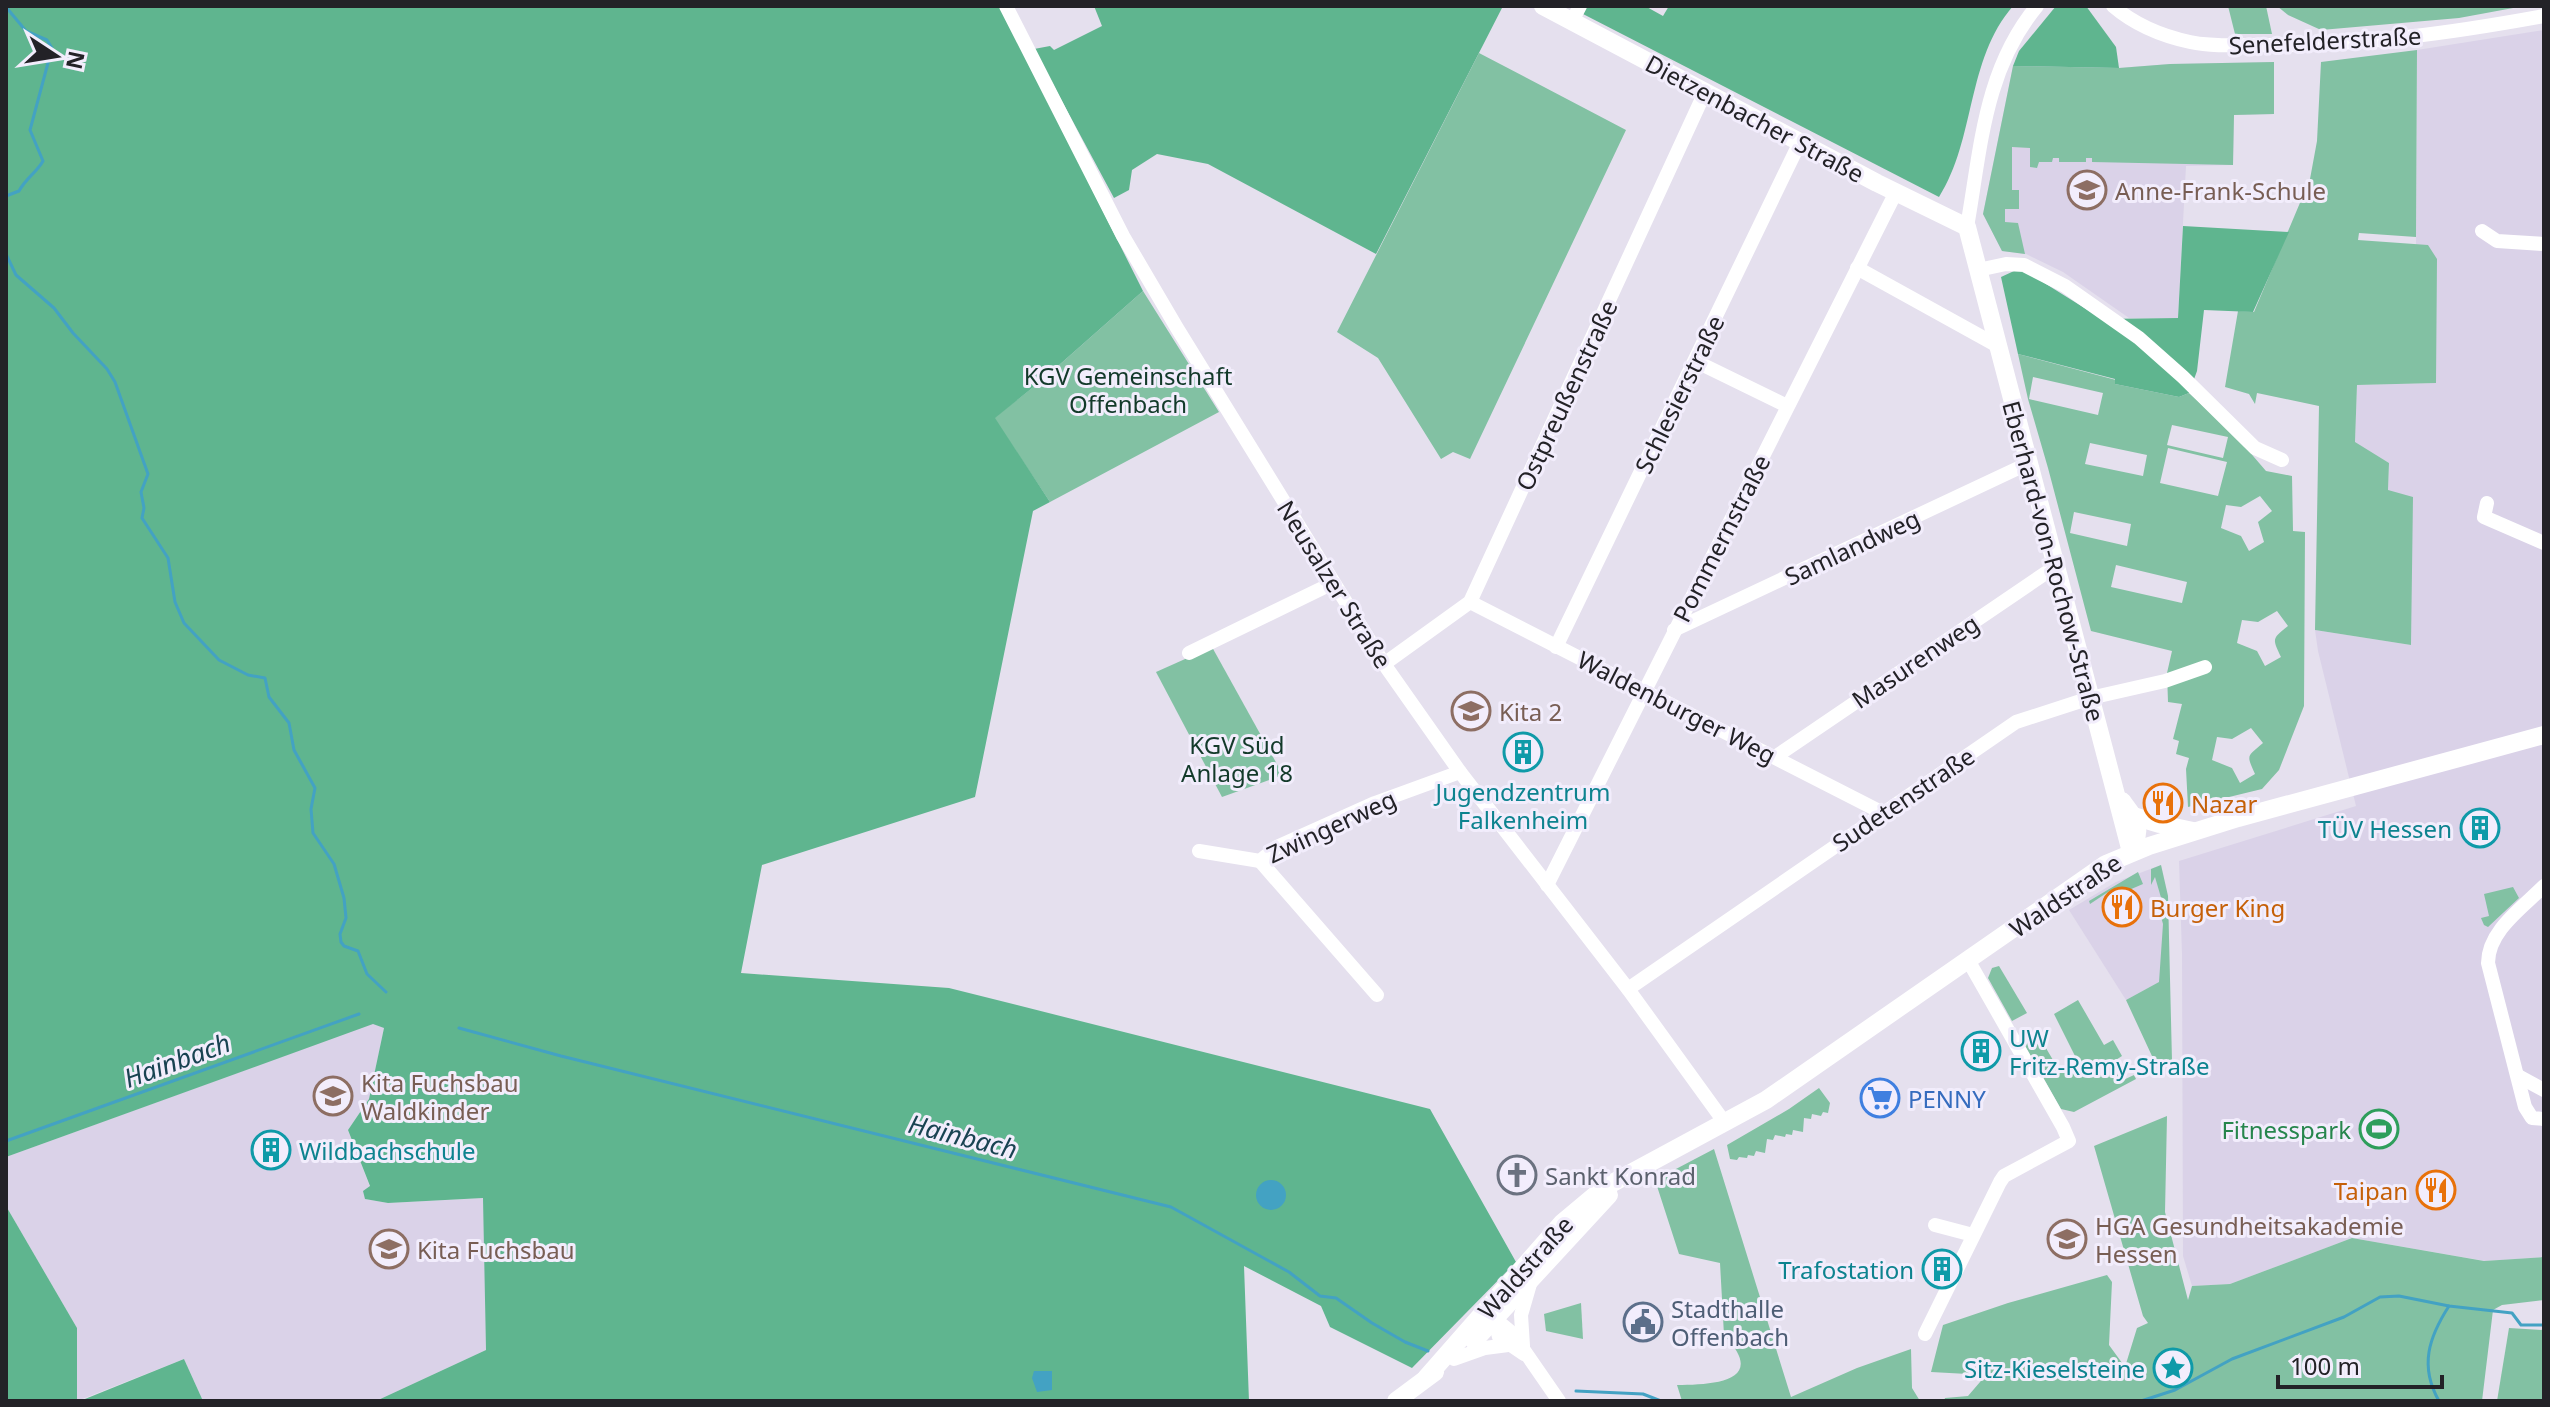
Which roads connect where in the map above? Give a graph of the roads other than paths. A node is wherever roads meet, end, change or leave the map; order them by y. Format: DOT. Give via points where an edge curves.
graph roads {
  1 [pos="1006,6"];
  2 [pos="1543,6"];
  3 [pos="2037,6"];
  4 [pos="2113,6"];
  5 [pos="1576,14"];
  6 [pos="2544,16"];
  7 [pos="1705,92"];
  8 [pos="1800,142"];
  9 [pos="1896,192"];
  10 [pos="1967,227"];
  11 [pos="2482,231"];
  12 [pos="2544,244"];
  13 [pos="1857,268"];
  14 [pos="1978,270"];
  15 [pos="1998,346"];
  16 [pos="1695,361"];
  17 [pos="1787,406"];
  18 [pos="2282,460"];
  19 [pos="2029,463"];
  20 [pos="2487,503"];
  21 [pos="2544,543"];
  22 [pos="2056,566"];
  23 [pos="1333,583"];
  24 [pos="1470,602"];
  25 [pos="1674,630"];
  26 [pos="1556,647"];
  27 [pos="1189,653"];
  28 [pos="1384,664"];
  29 [pos="2205,667"];
  30 [pos="1644,690"];
  31 [pos="2090,698"];
  32 [pos="2544,735"];
  33 [pos="1775,757"];
  34 [pos="1460,772"];
  35 [pos="2115,791"];
  36 [pos="1883,813"];
  37 [pos="2133,816"];
  38 [pos="2196,831"];
  39 [pos="1199,851"];
  40 [pos="2131,852"];
  41 [pos="1260,861"];
  42 [pos="1547,885"];
  43 [pos="2544,886"];
  44 [pos="1968,960"];
  45 [pos="1628,989"];
  46 [pos="1377,995"];
  47 [pos="2518,1076"];
  48 [pos="2544,1090"];
  49 [pos="2544,1119"];
  50 [pos="1725,1123"];
  51 [pos="1637,1170"];
  52 [pos="1935,1225"];
  53 [pos="1973,1235"];
  54 [pos="1532,1279"];
  55 [pos="1486,1320"];
  56 [pos="1925,1334"];
  57 [pos="1508,1345"];
  58 [pos="1525,1354"];
  59 [pos="1454,1359"];
  60 [pos="1426,1378"];
  61 [pos="1396,1401"];
  62 [pos="1559,1401"];
  1 -- 23 [label="street, Neusalzer Straße" via="1123,236"];
  2 -- 5 [label="main road, Dietzenbacher Straße"];
  3 -- 10 [label="street, Eberhard-von-Rochow-Straße" via="2005,53 1994,83"];
  4 -- 6 [label="street, Senefelderstraße" via="2149,29 2209,44 2385,40"];
  5 -- 7 [label="main road, Dietzenbacher Straße"];
  7 -- 8 [label="main road, Dietzenbacher Straße"];
  7 -- 24 [label="street, Ostpreußenstraße"];
  8 -- 9 [label="main road, Dietzenbacher Straße"];
  8 -- 16 [label="street, Schlesierstraße"];
  9 -- 10 [label="main road, Dietzenbacher Straße"];
  9 -- 13 [label="street, Pommernstraße"];
  10 -- 14 [label="main road, Eberhard-von-Rochow-Straße"];
  11 -- 12 [label="street" via="2497,241"];
  13 -- 15 [label="street"];
  13 -- 17 [label="street, Pommernstraße"];
  14 -- 15 [label="main road, Eberhard-von-Rochow-Straße"];
  14 -- 18 [label="street" via="2024,265 2065,286 2139,338 2255,448"];
  15 -- 19 [label="main road, Eberhard-von-Rochow-Straße"];
  16 -- 17 [label="street"];
  16 -- 26 [label="street, Schlesierstraße"];
  17 -- 25 [label="street, Pommernstraße"];
  19 -- 22 [label="main road, Eberhard-von-Rochow-Straße"];
  19 -- 25 [label="street, Samlandweg"];
  20 -- 21 [label="street" via="2484,517"];
  22 -- 31 [label="main road, Eberhard-von-Rochow-Straße"];
  22 -- 33 [label="street, Masurenweg"];
  23 -- 27 [label="street"];
  23 -- 28 [label="street, Neusalzer Straße"];
  24 -- 26 [label="street, Waldenburger Weg"];
  24 -- 28 [label="street, Ostpreußenstraße"];
  25 -- 30 [label="street, Pommernstraße"];
  26 -- 30 [label="street, Waldenburger Weg"];
  28 -- 34 [label="street, Neusalzer Straße"];
  29 -- 31 [label="street, Sudetenstraße"];
  30 -- 33 [label="street, Waldenburger Weg"];
  30 -- 42 [label="street, Pommernstraße"];
  31 -- 35 [label="main road, Eberhard-von-Rochow-Straße"];
  31 -- 36 [label="street, Sudetenstraße" via="2016,722"];
  32 -- 38 [label="main road, Waldstraße"];
  33 -- 36 [label="street, Waldenburger Weg"];
  34 -- 41 [label="street, Zwingerweg" via="1375,803 1277,847"];
  34 -- 42 [label="street, Neusalzer Straße"];
  35 -- 37 [label="main road"];
  35 -- 40 [label="main road, Eberhard-von-Rochow-Straße"];
  36 -- 45 [label="street, Sudetenstraße"];
  37 -- 38 [label="main road"];
  37 -- 40 [label="main road" via="2138,835"];
  38 -- 40 [label="main road, Waldstraße"];
  39 -- 41 [label="street, Zwingerweg"];
  40 -- 44 [label="main road, Waldstraße"];
  41 -- 46 [label="street"];
  42 -- 45 [label="street, Neusalzer Straße"];
  43 -- 47 [label="street" via="2502,928 2488,956"];
  44 -- 50 [label="main road, Waldstraße"];
  44 -- 53 [label="street" via="2069,1141 2004,1176"];
  45 -- 50 [label="street, Neusalzer Straße"];
  47 -- 48 [label="street"];
  47 -- 49 [label="street" via="2530,1116"];
  50 -- 51 [label="main road, Waldstraße"];
  51 -- 54 [label="main road, Waldstraße"];
  51 -- 55 [label="main road, Waldstraße" via="1586,1201 1547,1239 1497,1298"];
  52 -- 53 [label="street"];
  53 -- 56 [label="street"];
  54 -- 55 [label="main road, Waldstraße"];
  54 -- 58 [label="street" via="1521,1315"];
  55 -- 57 [label="street"];
  55 -- 58 [label="street" via="1509,1330"];
  55 -- 59 [label="main road, Waldstraße"];
  55 -- 60 [label="main road, Waldstraße"];
  57 -- 58 [label="street"];
  57 -- 59 [label="street"];
  58 -- 62 [label="street"];
  59 -- 60 [label="main road, Waldstraße"];
  60 -- 61 [label="main road, Waldstraße"];
}
